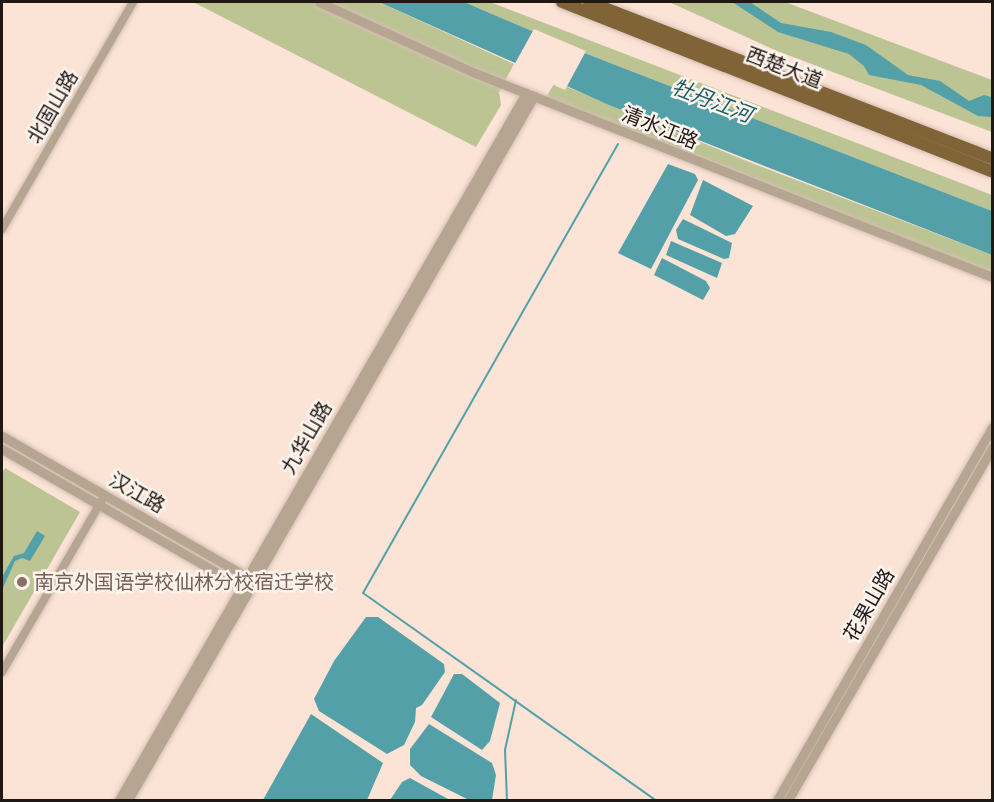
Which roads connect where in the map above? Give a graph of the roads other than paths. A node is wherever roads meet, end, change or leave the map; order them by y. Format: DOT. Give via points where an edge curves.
graph roads {
  1 [pos="133,2"];
  2 [pos="319,2"];
  3 [pos="562,2"];
  4 [pos="589,2"];
  5 [pos="530,95"];
  6 [pos="993,158"];
  7 [pos="993,171"];
  8 [pos="2,229"];
  9 [pos="993,277"];
  10 [pos="993,427"];
  11 [pos="2,436"];
  12 [pos="993,448"];
  13 [pos="2,449"];
  14 [pos="105,495"];
  15 [pos="100,505"];
  16 [pos="252,579"];
  17 [pos="246,589"];
  18 [pos="2,672"];
  19 [pos="119,801"];
  20 [pos="128,801"];
  21 [pos="777,801"];
  22 [pos="788,801"];
  1 -- 8 [label="street, 北固山路"];
  2 -- 5 [label="street, 清水江路"];
  3 -- 7 [label="highway, 西楚大道"];
  4 -- 6 [label="highway, 西楚大道"];
  5 -- 9 [label="street, 清水江路"];
  5 -- 16 [label="street, 九华山路"];
  10 -- 21 [label="street, 花果山路"];
  11 -- 14 [label="street, 汉江路"];
  12 -- 22 [label="street, 花果山路"];
  13 -- 15 [label="street, 汉江路"];
  14 -- 15 [label="street"];
  14 -- 16 [label="street, 汉江路"];
  15 -- 17 [label="street, 汉江路"];
  15 -- 18 [label="street"];
  16 -- 17 [label="street, 九华山路"];
  17 -- 19 [label="street, 九华山路"];
  17 -- 20 [label="street, 九华山路"];
}
